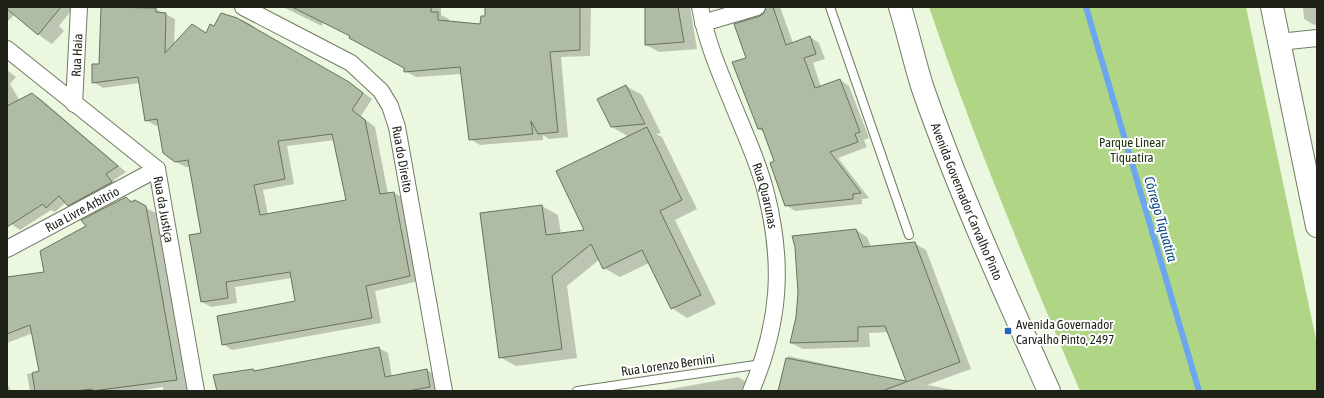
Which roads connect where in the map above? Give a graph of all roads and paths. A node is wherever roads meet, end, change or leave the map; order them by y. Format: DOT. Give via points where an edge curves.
graph roads {
  1 [pos="79,7"];
  2 [pos="243,7"];
  3 [pos="700,7"];
  4 [pos="757,7"];
  5 [pos="830,7"];
  6 [pos="900,7"];
  7 [pos="1272,7"];
  8 [pos="703,23"];
  9 [pos="1317,38"];
  10 [pos="1279,42"];
  11 [pos="7,48"];
  12 [pos="74,104"];
  13 [pos="157,169"];
  14 [pos="1317,226"];
  15 [pos="910,235"];
  16 [pos="7,249"];
  17 [pos="763,364"];
  18 [pos="196,391"];
  19 [pos="444,391"];
  20 [pos="576,391"];
  21 [pos="751,391"];
  22 [pos="1049,391"];
  1 -- 12 [label="street, Rua Haia"];
  2 -- 19 [label="street, Rua do Direito" via="351,63 381,91 390,106 397,127"];
  3 -- 8 [label="street, Rua Quarunas"];
  4 -- 8 [label="street"];
  5 -- 15 [label="lane"];
  6 -- 22 [label="main road, Avenida Governador Carvalho Pinto" via="937,128 985,249"];
  7 -- 10 [label="main road"];
  8 -- 17 [label="street, Rua Quarunas" via="766,191 777,244 777,303"];
  9 -- 10 [label="street"];
  10 -- 14 [label="main road"];
  11 -- 12 [label="street, Rua da Justiça"];
  12 -- 13 [label="street, Rua da Justiça"];
  13 -- 16 [label="street, Rua Livre Arbitrio"];
  13 -- 18 [label="street, Rua da Justiça"];
  17 -- 20 [label="lane, Rua Lorenzo Bernini"];
  17 -- 21 [label="street, Rua Quarunas"];
}
